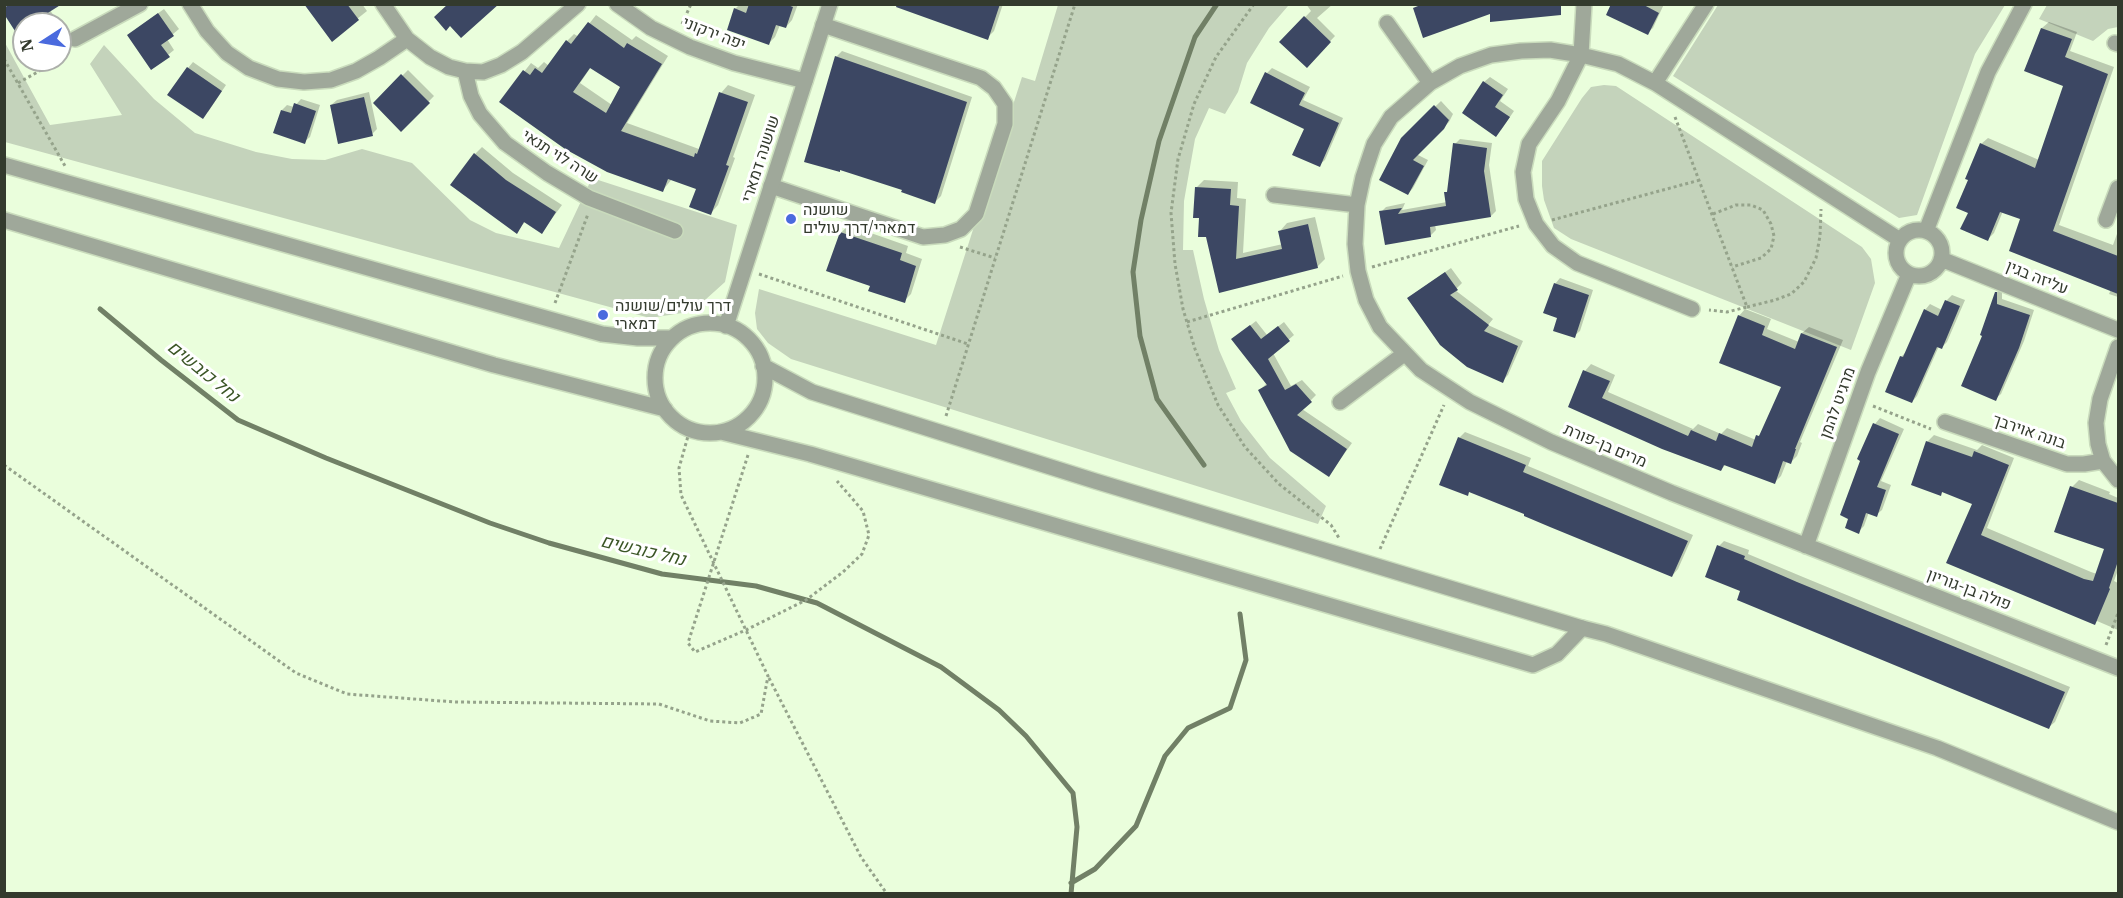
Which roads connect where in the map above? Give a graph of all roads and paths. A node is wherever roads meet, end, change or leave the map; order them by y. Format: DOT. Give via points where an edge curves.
graph roads {
  1 [pos="140,4"];
  2 [pos="190,4"];
  3 [pos="383,4"];
  4 [pos="578,4"];
  5 [pos="617,4"];
  6 [pos="691,4"];
  7 [pos="830,4"];
  8 [pos="1075,4"];
  9 [pos="1254,4"];
  10 [pos="1584,4"];
  11 [pos="1706,4"];
  12 [pos="2025,4"];
  13 [pos="1386,23"];
  14 [pos="824,25"];
  15 [pos="75,39"];
  16 [pos="407,39"];
  17 [pos="676,40"];
  18 [pos="1581,55"];
  19 [pos="4,58"];
  20 [pos="465,71"];
  21 [pos="37,72"];
  22 [pos="805,81"];
  23 [pos="18,83"];
  24 [pos="1430,83"];
  25 [pos="1660,86"];
  26 [pos="4,165"];
  27 [pos="1700,180"];
  28 [pos="76,186"];
  29 [pos="771,186"];
  30 [pos="2118,188"];
  31 [pos="1821,190"];
  32 [pos="1274,195"];
  33 [pos="594,199"];
  34 [pos="1357,205"];
  35 [pos="1713,213"];
  36 [pos="4,220"];
  37 [pos="2106,220"];
  38 [pos="1536,224"];
  39 [pos="675,231"];
  40 [pos="1926,231"];
  41 [pos="945,235"];
  42 [pos="1899,240"];
  43 [pos="995,258"];
  44 [pos="1941,259"];
  45 [pos="1732,267"];
  46 [pos="744,269"];
  47 [pos="1909,274"];
  48 [pos="1747,307"];
  49 [pos="1692,309"];
  50 [pos="549,319"];
  51 [pos="726,326"];
  52 [pos="2118,330"];
  53 [pos="672,338"];
  54 [pos="968,344"];
  55 [pos="2118,347"];
  56 [pos="1404,354"];
  57 [pos="763,366"];
  58 [pos="1451,391"];
  59 [pos="1858,400"];
  60 [pos="1340,402"];
  61 [pos="665,409"];
  62 [pos="1945,422"];
  63 [pos="690,429"];
  64 [pos="721,432"];
  65 [pos="941,432"];
  66 [pos="754,439"];
  67 [pos="2103,461"];
  68 [pos="4,465"];
  69 [pos="828,478"];
  70 [pos="2118,480"];
  71 [pos="1806,546"];
  72 [pos="1347,557"];
  73 [pos="713,563"];
  74 [pos="1373,565"];
  75 [pos="2118,613"];
  76 [pos="1582,628"];
  77 [pos="746,630"];
  78 [pos="2100,660"];
  79 [pos="2118,668"];
  80 [pos="768,676"];
  81 [pos="2118,822"];
  82 [pos="887,894"];
  1 -- 15 [label="street"];
  2 -- 16 [label="street" via="227,53 249,68 278,79 331,80 379,58"];
  3 -- 16 [label="street"];
  4 -- 20 [label="street" via="501,65 483,72"];
  5 -- 17 [label="street, יפה ירקוני"];
  6 -- 17 [label="path"];
  7 -- 14 [label="street, שושנה דמארי"];
  8 -- 43 [label="path"];
  9 -- 72 [label="path" via="1216,57 1194,104 1181,148 1171,213 1177,276 1192,340 1218,405 1245,447 1279,484 1331,525 1344,544"];
  10 -- 18 [label="street"];
  11 -- 25 [label="street"];
  12 -- 40 [label="street" via="1988,72"];
  13 -- 24 [label="street"];
  14 -- 22 [label="street, שושנה דמארי"];
  14 -- 41 [label="street" via="981,78 1005,104 1005,124 976,214 961,229"];
  16 -- 20 [label="street" via="430,57"];
  17 -- 22 [label="street, יפה ירקוני" via="734,63"];
  18 -- 24 [label="street, מרים בן-פורת" via="1550,50 1491,55"];
  18 -- 25 [label="street, מרים בן-פורת" via="1618,64"];
  18 -- 38 [label="street" via="1558,101 1529,144 1523,172 1526,199"];
  19 -- 23 [label="path"];
  20 -- 33 [label="street, שרה לוי תנאי" via="480,114 505,144"];
  21 -- 23 [label="path"];
  22 -- 29 [label="street, שושנה דמארי"];
  23 -- 28 [label="path"];
  24 -- 34 [label="street, מרים בן-פורת" via="1391,117 1374,144"];
  25 -- 27 [label="path"];
  25 -- 31 [label="street, מרים בן-פורת"];
  26 -- 28 [label="street"];
  27 -- 35 [label="path"];
  27 -- 38 [label="path"];
  28 -- 50 [label="street"];
  29 -- 41 [label="street" via="923,237"];
  29 -- 46 [label="street, שושנה דמארי"];
  30 -- 37 [label="street"];
  31 -- 42 [label="street, מרים בן-פורת"];
  31 -- 48 [label="path" via="1816,258 1804,282 1791,294"];
  32 -- 34 [label="street"];
  33 -- 39 [label="street, שרה לוי תנאי"];
  33 -- 50 [label="path"];
  34 -- 56 [label="street, מרים בן-פורת" via="1355,244 1366,300 1380,327"];
  35 -- 45 [label="path"];
  35 -- 45 [label="path" via="1736,205 1751,205 1763,210 1771,224 1771,249 1761,258"];
  36 -- 61 [label="street" via="494,365"];
  38 -- 49 [label="street" via="1553,246 1577,263"];
  40 -- 42 [label="street" via="1914,230"];
  40 -- 44 [label="street" via="1939,240"];
  41 -- 43 [label="path" via="951,244"];
  42 -- 47 [label="street" via="1898,261"];
  43 -- 54 [label="path"];
  44 -- 47 [label="street" via="1928,274"];
  44 -- 52 [label="street, עליזה בגין"];
  45 -- 48 [label="path"];
  46 -- 51 [label="street, שושנה דמארי"];
  46 -- 54 [label="path"];
  47 -- 59 [label="street, מרגיט להמן"];
  48 -- 49 [label="path" via="1726,312"];
  50 -- 53 [label="street" via="602,334"];
  51 -- 53 [label="street" via="698,324"];
  51 -- 57 [label="street" via="750,341"];
  53 -- 61 [label="street" via="657,364 655,380"];
  54 -- 65 [label="path"];
  55 -- 67 [label="street" via="2096,423"];
  56 -- 58 [label="street, מרים בן-פורת"];
  56 -- 60 [label="street"];
  57 -- 64 [label="street" via="764,384 751,415"];
  57 -- 65 [label="street" via="812,392"];
  58 -- 71 [label="street, מרים בן-פורת" via="1551,442"];
  58 -- 74 [label="path"];
  59 -- 62 [label="path" via="1938,432"];
  59 -- 71 [label="street, מרגיט להמן"];
  61 -- 63 [label="street"];
  62 -- 67 [label="street, בונה אוירבך" via="2067,464"];
  63 -- 64 [label="street"];
  63 -- 73 [label="path" via="679,468 681,495"];
  64 -- 66 [label="street"];
  65 -- 72 [label="street"];
  66 -- 73 [label="path"];
  66 -- 76 [label="street" via="1533,665 1557,654"];
  67 -- 70 [label="street"];
  68 -- 80 [label="path" via="296,673 347,694 455,702 659,704 710,721 740,723 761,714"];
  69 -- 77 [label="path" via="839,481 863,511 869,535 862,554 806,600"];
  71 -- 78 [label="street, פולה בן-גוריון"];
  72 -- 74 [label="street"];
  73 -- 77 [label="path"];
  73 -- 77 [label="path" via="688,643 695,652"];
  74 -- 76 [label="street"];
  75 -- 78 [label="path"];
  76 -- 81 [label="street" via="1937,747"];
  77 -- 80 [label="path"];
  78 -- 79 [label="street, פולה בן-גוריון"];
  80 -- 82 [label="path" via="861,857"];
}
